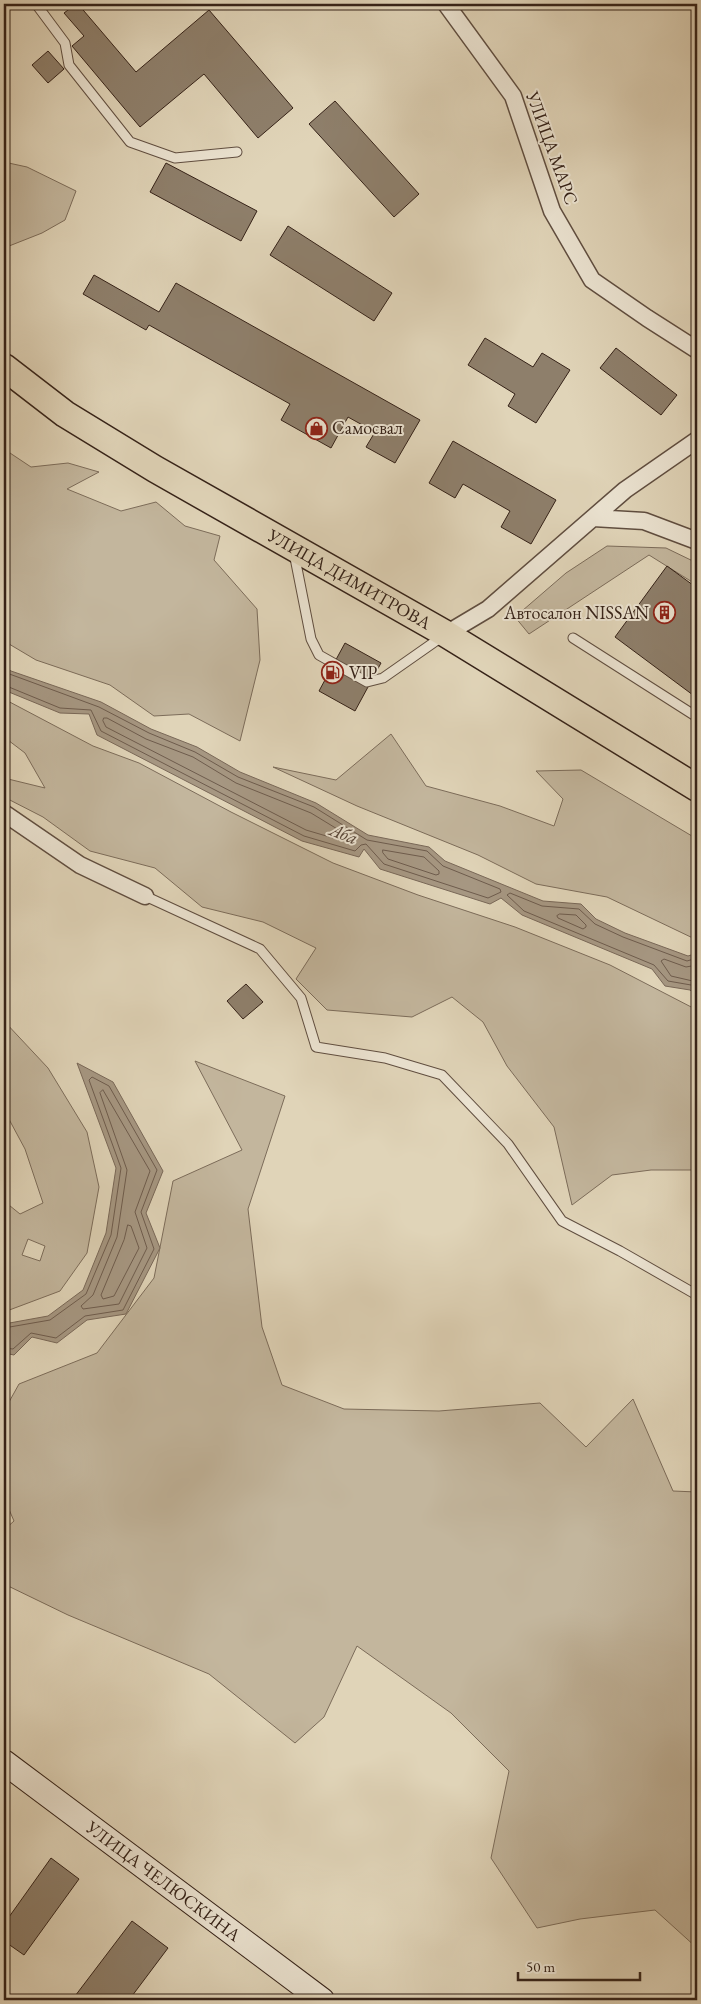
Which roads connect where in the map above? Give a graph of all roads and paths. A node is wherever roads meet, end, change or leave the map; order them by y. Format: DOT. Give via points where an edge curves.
graph roads {
  1 [pos="36,4"];
  2 [pos="446,4"];
  3 [pos="237,152"];
  4 [pos="697,350"];
  5 [pos="4,367"];
  6 [pos="697,440"];
  7 [pos="593,518"];
  8 [pos="697,542"];
  9 [pos="293,548"];
  10 [pos="446,634"];
  11 [pos="573,638"];
  12 [pos="697,718"];
  13 [pos="697,788"];
  14 [pos="4,813"];
  15 [pos="145,896"];
  16 [pos="697,1295"];
  17 [pos="4,1762"];
  18 [pos="322,2000"];
  1 -- 3 [label="lane" via="65,43 68,65 130,142 175,158"];
  2 -- 4 [label="street, УЛИЦА МАРС" via="513,96 552,211 592,280"];
  5 -- 9 [label="main road, УЛИЦА ДИМИТРОВА" via="65,414"];
  6 -- 7 [label="street" via="632,484"];
  7 -- 8 [label="street" via="644,521"];
  7 -- 10 [label="street" via="488,609"];
  9 -- 10 [label="main road, УЛИЦА ДИМИТРОВА"];
  9 -- 10 [label="lane" via="311,639 319,655 367,682 383,678"];
  10 -- 13 [label="main road, УЛИЦА ДИМИТРОВА"];
  11 -- 12 [label="lane"];
  14 -- 15 [label="street" via="80,865"];
  15 -- 16 [label="lane" via="260,949 301,998 316,1047 385,1058 442,1076 508,1144 562,1221"];
  17 -- 18 [label="street, УЛИЦА ЧЕЛЮСКИНА"];
}
